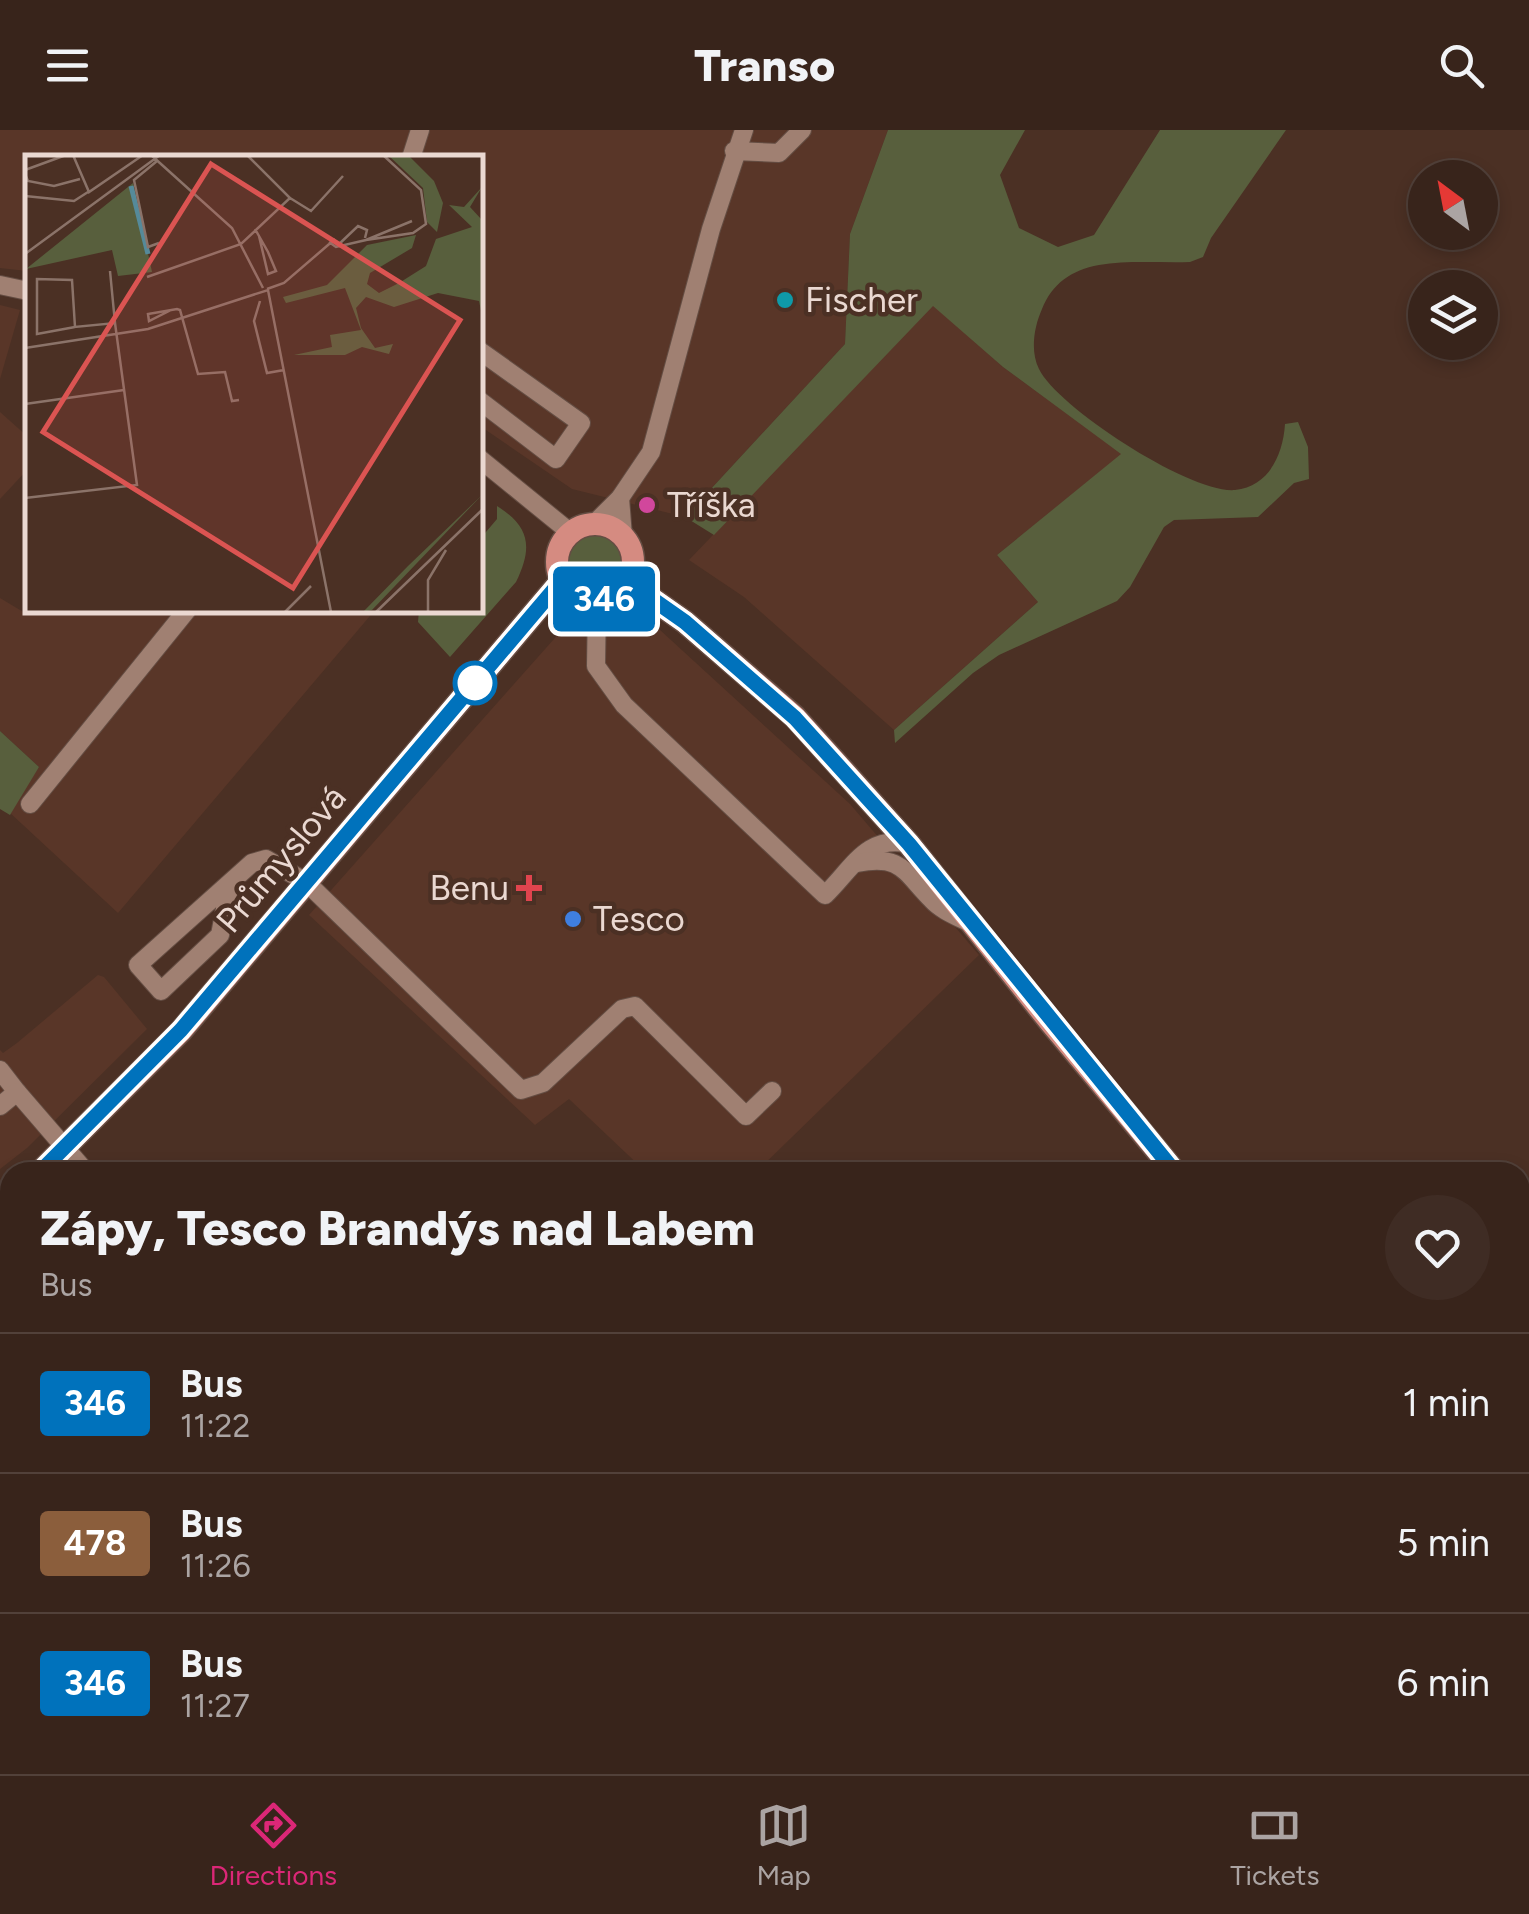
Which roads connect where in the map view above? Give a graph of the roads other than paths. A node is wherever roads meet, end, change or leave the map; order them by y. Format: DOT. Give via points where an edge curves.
graph roads {
  1 [pos="420,130"];
  2 [pos="744,130"];
  3 [pos="787,130"];
  4 [pos="802,130"];
  5 [pos="734,151"];
  6 [pos="780,154"];
  7 [pos="413,155"];
  8 [pos="0,286"];
  9 [pos="25,290"];
  10 [pos="482,352"];
  11 [pos="482,403"];
  12 [pos="482,461"];
  13 [pos="620,498"];
  14 [pos="594,524"];
  15 [pos="571,534"];
  16 [pos="622,536"];
  17 [pos="562,580"];
  18 [pos="628,582"];
  19 [pos="596,600"];
  20 [pos="184,612"];
  21 [pos="30,804"];
  22 [pos="909,844"];
  23 [pos="857,863"];
  24 [pos="306,882"];
  25 [pos="230,883"];
  26 [pos="975,926"];
  27 [pos="0,1070"];
  28 [pos="772,1091"];
  29 [pos="17,1092"];
  30 [pos="0,1106"];
  31 [pos="66,1148"];
  32 [pos="51,1162"];
  33 [pos="78,1162"];
  34 [pos="1168,1162"];
  1 -- 7 [label="street"];
  2 -- 5 [label="street"];
  3 -- 6 [label="street"];
  4 -- 6 [label="street"];
  5 -- 6 [label="street"];
  5 -- 13 [label="street" via="651,452"];
  8 -- 9 [label="street"];
  10 -- 11 [label="street" via="581,423 556,459"];
  12 -- 15 [label="street"];
  13 -- 14 [label="street"];
  13 -- 16 [label="street"];
  14 -- 15 [label="main road"];
  14 -- 16 [label="main road"];
  15 -- 17 [label="main road" via="558,555"];
  16 -- 18 [label="main road" via="633,555"];
  17 -- 19 [label="main road"];
  17 -- 24 [label="main road, Průmyslová"];
  18 -- 19 [label="main road"];
  18 -- 22 [label="main road" via="795,718"];
  19 -- 23 [label="street" via="596,666 624,705 826,895"];
  20 -- 21 [label="street"];
  22 -- 23 [label="street" via="876,844"];
  22 -- 26 [label="main road"];
  23 -- 26 [label="street" via="896,862 936,904"];
  24 -- 25 [label="street" via="266,859"];
  24 -- 28 [label="street" via="521,1090 543,1083 622,1009 635,1006 746,1116"];
  24 -- 31 [label="main road, Průmyslová" via="181,1030"];
  25 -- 25 [label="street" via="138,966 161,990 220,934"];
  26 -- 34 [label="main road"];
  27 -- 29 [label="street"];
  29 -- 30 [label="street"];
  29 -- 31 [label="street"];
  31 -- 32 [label="main road, Průmyslová"];
  31 -- 33 [label="street"];
}
